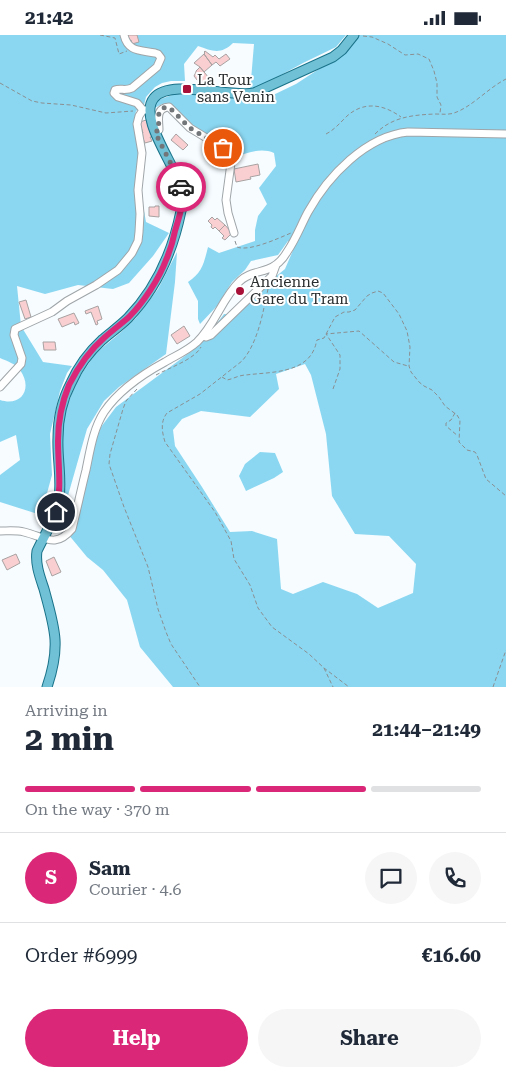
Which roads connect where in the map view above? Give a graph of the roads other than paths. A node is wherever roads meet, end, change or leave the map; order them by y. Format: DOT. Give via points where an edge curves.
graph roads {
  1 [pos="124,35"];
  2 [pos="354,35"];
  3 [pos="146,110"];
  4 [pos="155,132"];
  5 [pos="506,134"];
  6 [pos="234,233"];
  7 [pos="276,265"];
  8 [pos="203,336"];
  9 [pos="0,387"];
  10 [pos="0,531"];
  11 [pos="43,539"];
  12 [pos="47,687"];
  1 -- 3 [label="street" via="132,49 158,54 161,59 157,67 132,88 118,89 114,93"];
  2 -- 3 [label="main road" via="333,57 254,93 166,90 154,97"];
  3 -- 4 [label="main road"];
  3 -- 9 [label="street" via="139,115 137,124 142,153 138,190 140,214 138,241 132,253 118,270 96,285 52,312 15,329 22,364"];
  4 -- 6 [label="street" via="159,130 161,110 169,107 190,128 223,148 232,163 226,200"];
  4 -- 11 [label="main road" via="181,187 183,199 178,221 166,260 144,297 91,352 70,385 58,428 59,501"];
  5 -- 7 [label="street" via="408,132 387,136 343,165 325,186"];
  7 -- 8 [label="street" via="270,278 211,335"];
  7 -- 8 [label="street" via="250,274 239,282"];
  8 -- 11 [label="street" via="113,399 95,431 72,529 55,541"];
  10 -- 11 [label="street" via="13,530"];
  11 -- 12 [label="main road" via="37,562 56,643"];
}
